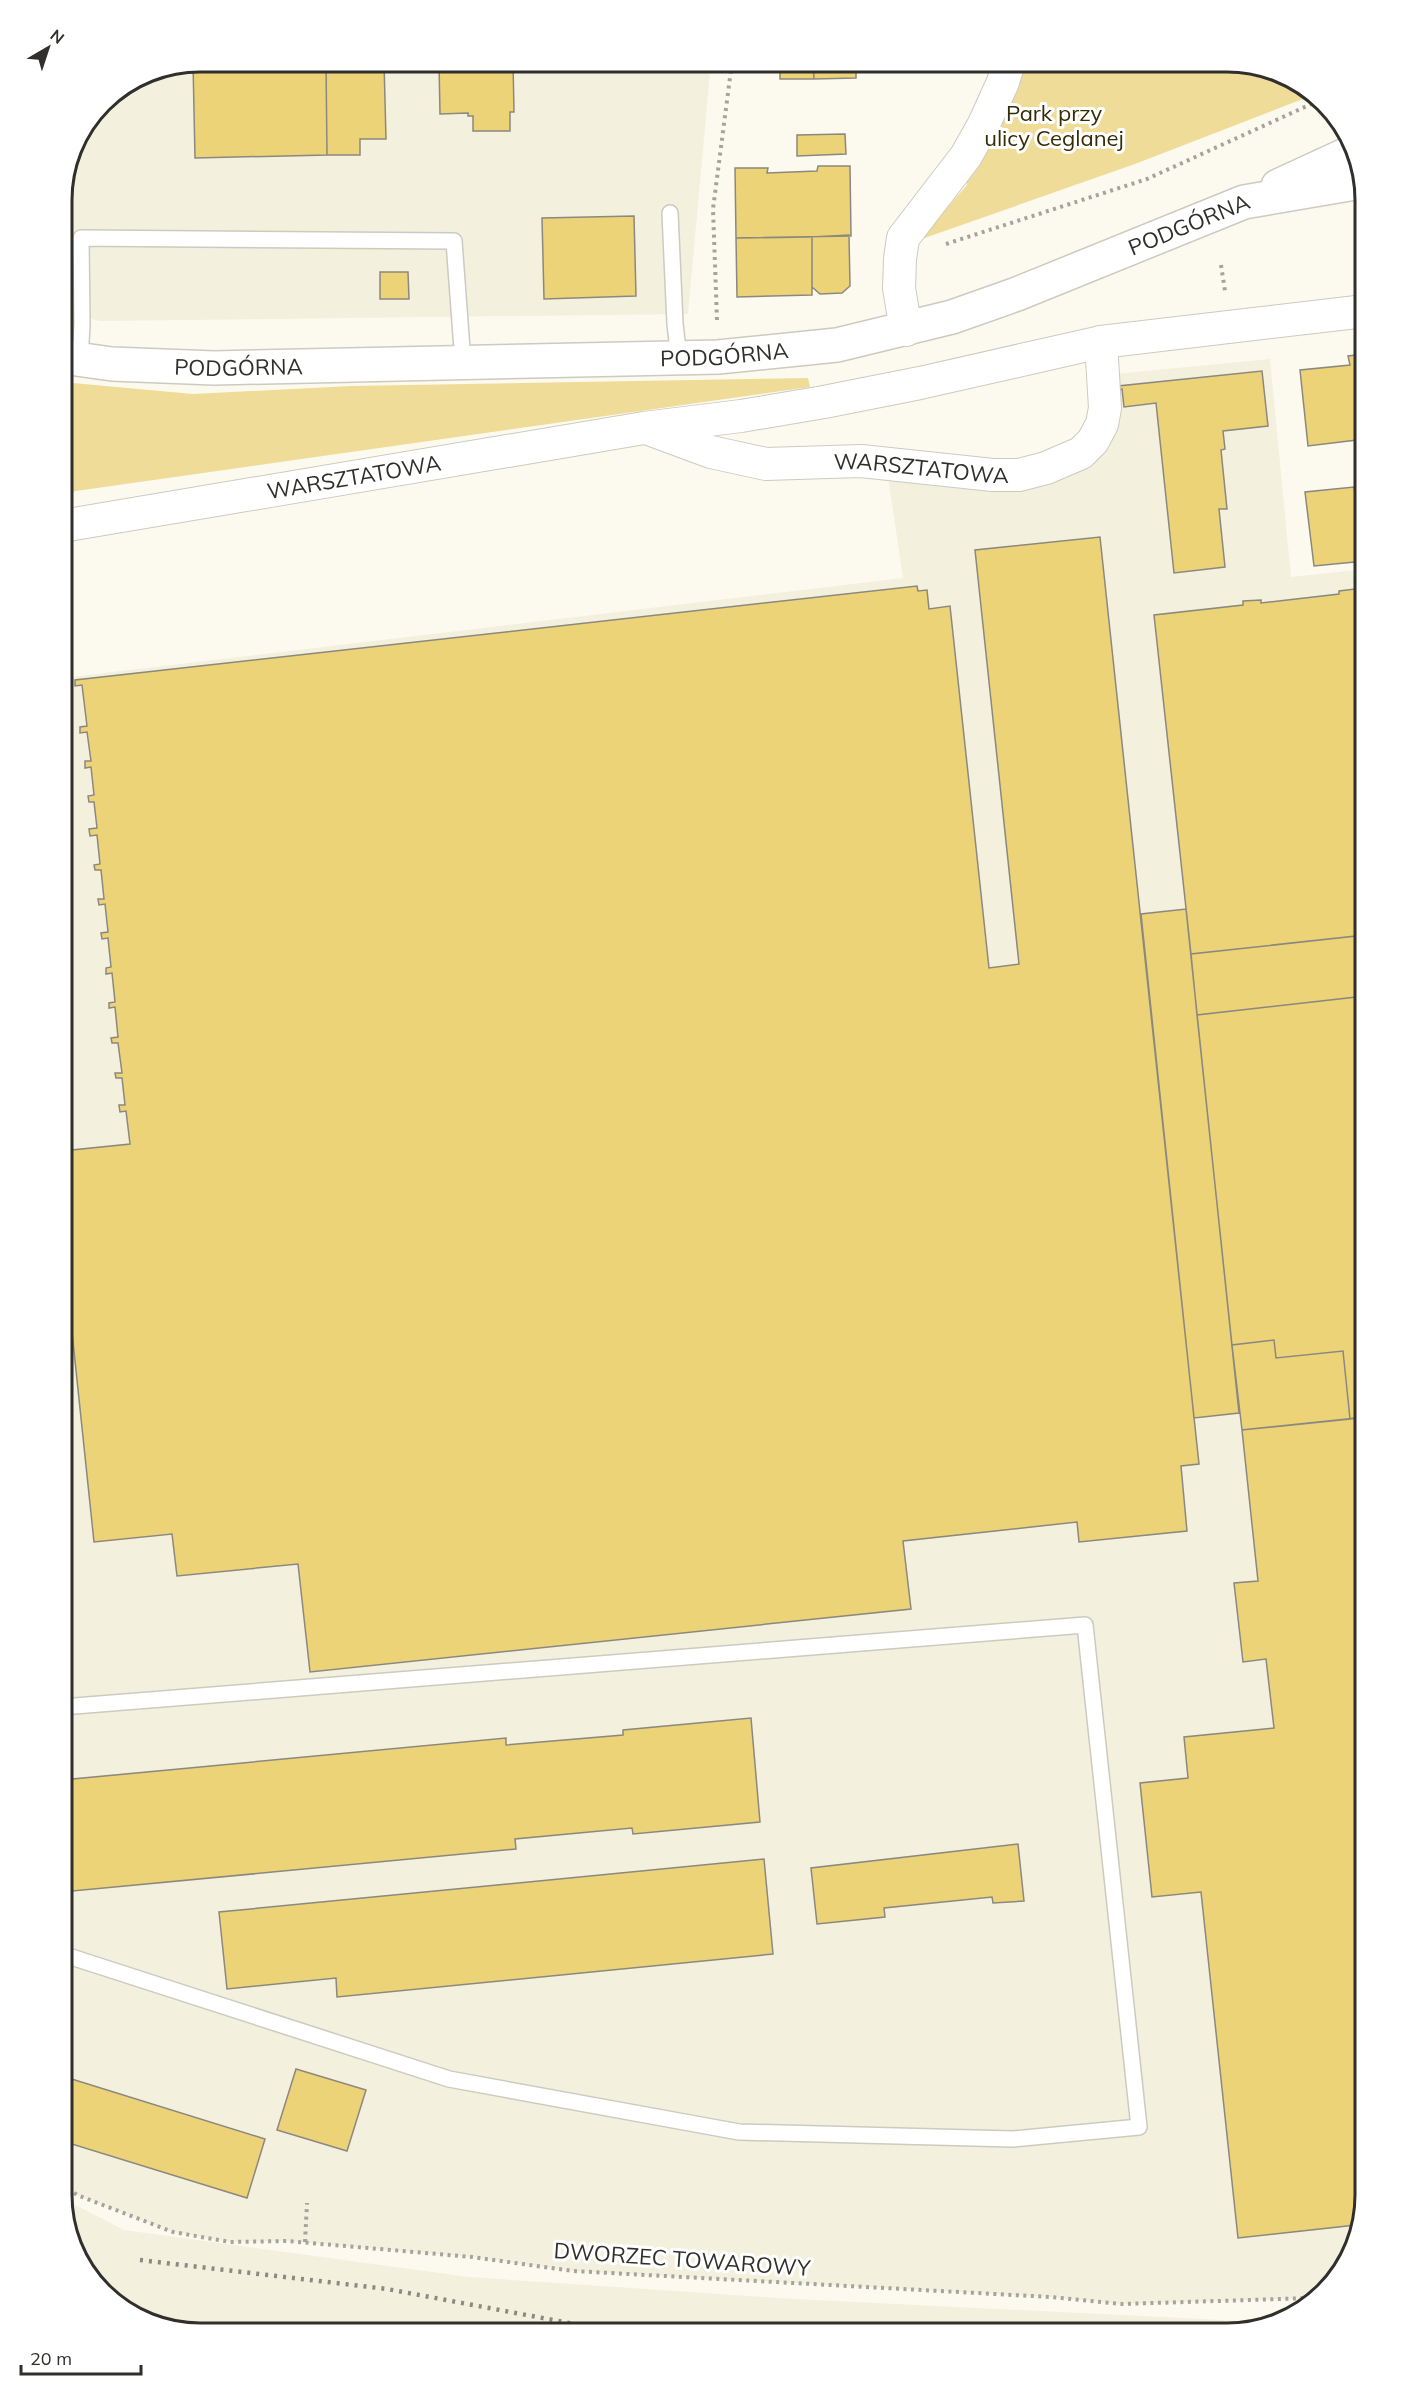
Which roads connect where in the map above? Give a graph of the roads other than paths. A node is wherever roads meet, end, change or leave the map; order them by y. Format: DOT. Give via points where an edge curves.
graph roads {
  1 [pos="1006,72"];
  2 [pos="1346,155"];
  3 [pos="1354,183"];
  4 [pos="1244,202"];
  5 [pos="669,213"];
  6 [pos="1355,312"];
  7 [pos="906,330"];
  8 [pos="1101,342"];
  9 [pos="72,355"];
  10 [pos="72,358"];
  11 [pos="679,358"];
  12 [pos="463,363"];
  13 [pos="644,428"];
  14 [pos="72,524"];
  15 [pos="72,1706"];
  16 [pos="72,1957"];
  1 -- 7 [label="street" via="966,156 903,238 899,288"];
  2 -- 4 [label="street"];
  3 -- 4 [label="street, PODGÓRNA"];
  4 -- 7 [label="street, PODGÓRNA" via="1017,294"];
  5 -- 11 [label="lane"];
  6 -- 8 [label="street, WARSZTATOWA"];
  7 -- 11 [label="street, PODGÓRNA" via="837,345"];
  8 -- 13 [label="street, WARSZTATOWA" via="824,402"];
  8 -- 13 [label="street, WARSZTATOWA" via="1105,408 1093,441 1081,453 1018,475 993,476 861,460 766,464 711,452"];
  9 -- 12 [label="lane" via="82,324 81,238 454,241"];
  10 -- 12 [label="street, PODGÓRNA" via="112,364 214,368"];
  11 -- 12 [label="street, PODGÓRNA"];
  13 -- 14 [label="street, WARSZTATOWA"];
  15 -- 16 [label="lane" via="1085,1625 1139,2127 1013,2139 739,2133 449,2079"];
}
